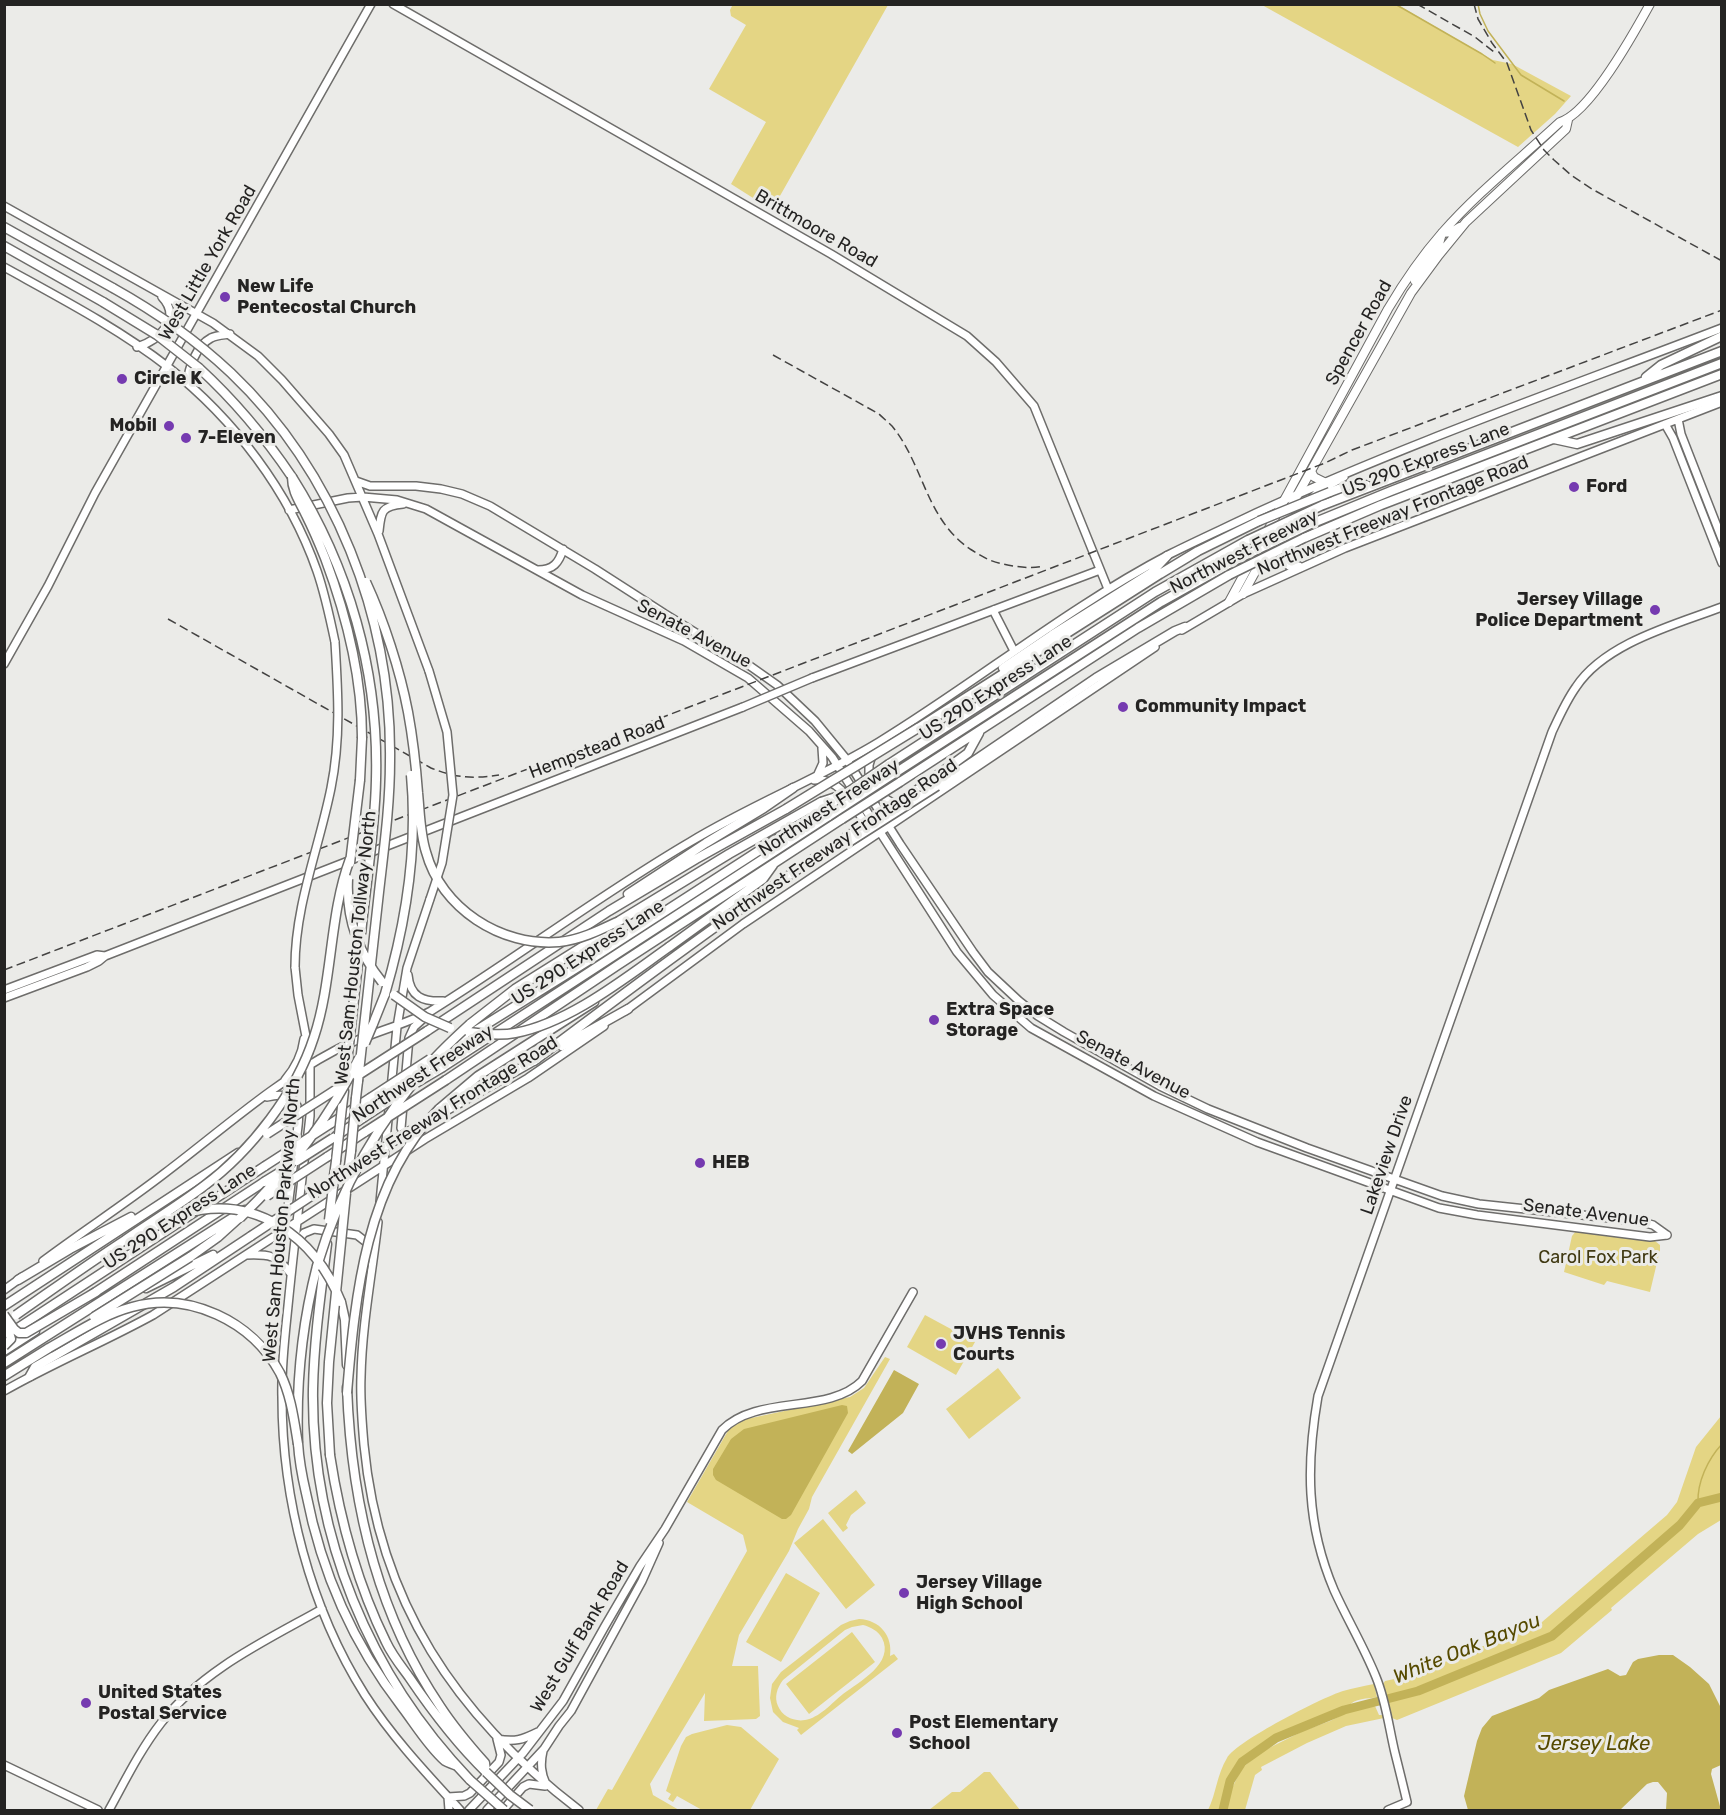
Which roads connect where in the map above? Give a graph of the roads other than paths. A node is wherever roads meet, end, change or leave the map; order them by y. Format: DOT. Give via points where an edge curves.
graph roads {
  1 [pos="371,4"];
  2 [pos="393,4"];
  3 [pos="1650,4"];
  4 [pos="1568,120"];
  5 [pos="4,206"];
  6 [pos="1466,222"];
  7 [pos="4,227"];
  8 [pos="1442,233"];
  9 [pos="4,246"];
  10 [pos="4,267"];
  11 [pos="1411,293"];
  12 [pos="159,294"];
  13 [pos="197,313"];
  14 [pos="1722,328"];
  15 [pos="230,334"];
  16 [pos="1722,336"];
  17 [pos="137,346"];
  18 [pos="1722,351"];
  19 [pos="1722,363"];
  20 [pos="167,366"];
  21 [pos="1722,374"];
  22 [pos="187,383"];
  23 [pos="1638,383"];
  24 [pos="1722,396"];
  25 [pos="1722,402"];
  26 [pos="1678,419"];
  27 [pos="1665,424"];
  28 [pos="1554,439"];
  29 [pos="1361,466"];
  30 [pos="1311,471"];
  31 [pos="292,477"];
  32 [pos="356,481"];
  33 [pos="1324,482"];
  34 [pos="1372,485"];
  35 [pos="1298,494"];
  36 [pos="363,497"];
  37 [pos="1284,500"];
  38 [pos="409,503"];
  39 [pos="290,510"];
  40 [pos="378,534"];
  41 [pos="1722,539"];
  42 [pos="563,549"];
  43 [pos="1167,556"];
  44 [pos="354,557"];
  45 [pos="1722,563"];
  46 [pos="1308,564"];
  47 [pos="538,570"];
  48 [pos="1100,570"];
  49 [pos="1108,589"];
  50 [pos="1243,594"];
  51 [pos="1229,602"];
  52 [pos="1722,607"];
  53 [pos="993,610"];
  54 [pos="1185,627"];
  55 [pos="389,644"];
  56 [pos="1014,651"];
  57 [pos="4,664"];
  58 [pos="942,713"];
  59 [pos="980,730"];
  60 [pos="878,742"];
  61 [pos="822,745"];
  62 [pos="847,760"];
  63 [pos="837,765"];
  64 [pos="818,775"];
  65 [pos="805,781"];
  66 [pos="793,788"];
  67 [pos="923,804"];
  68 [pos="827,812"];
  69 [pos="890,826"];
  70 [pos="881,832"];
  71 [pos="844,841"];
  72 [pos="856,848"];
  73 [pos="350,859"];
  74 [pos="775,862"];
  75 [pos="609,911"];
  76 [pos="619,921"];
  77 [pos="105,956"];
  78 [pos="407,968"];
  79 [pos="4,990"];
  80 [pos="603,992"];
  81 [pos="4,998"];
  82 [pos="446,1001"];
  83 [pos="628,1009"];
  84 [pos="431,1011"];
  85 [pos="397,1027"];
  86 [pos="305,1030"];
  87 [pos="534,1061"];
  88 [pos="311,1065"];
  89 [pos="280,1086"];
  90 [pos="286,1094"];
  91 [pos="265,1097"];
  92 [pos="425,1139"];
  93 [pos="383,1166"];
  94 [pos="1394,1179"];
  95 [pos="191,1183"];
  96 [pos="1390,1191"];
  97 [pos="296,1222"];
  98 [pos="250,1234"];
  99 [pos="270,1239"];
  100 [pos="294,1246"];
  101 [pos="110,1250"];
  102 [pos="374,1254"];
  103 [pos="246,1255"];
  104 [pos="291,1274"];
  105 [pos="18,1280"];
  106 [pos="4,1290"];
  107 [pos="96,1292"];
  108 [pos="913,1292"];
  109 [pos="4,1306"];
  110 [pos="4,1316"];
  111 [pos="4,1322"];
  112 [pos="56,1329"];
  113 [pos="4,1337"];
  114 [pos="4,1348"];
  115 [pos="49,1348"];
  116 [pos="4,1363"];
  117 [pos="4,1376"];
  118 [pos="30,1377"];
  119 [pos="4,1391"];
  120 [pos="347,1393"];
  121 [pos="298,1444"];
  122 [pos="665,1529"];
  123 [pos="322,1609"];
  124 [pos="542,1730"];
  125 [pos="497,1739"];
  126 [pos="544,1749"];
  127 [pos="518,1759"];
  128 [pos="4,1765"];
  129 [pos="458,1766"];
  130 [pos="527,1768"];
  131 [pos="486,1772"];
  132 [pos="548,1786"];
  133 [pos="448,1797"];
  134 [pos="98,1810"];
  135 [pos="109,1810"];
  136 [pos="449,1810"];
  137 [pos="460,1810"];
  138 [pos="469,1810"];
  139 [pos="487,1810"];
  140 [pos="503,1810"];
  141 [pos="530,1810"];
  142 [pos="579,1810"];
  143 [pos="1388,1810"];
  1 -- 13 [label="main road, West Little York Road"];
  2 -- 48 [label="main road, Brittmoore Road" via="967,336 1034,406"];
  3 -- 4 [label="main road, Spencer Road" via="1612,69"];
  4 -- 6 [label="main road, Spencer Road" via="1566,129"];
  4 -- 8 [label="main road, Spencer Road" via="1560,122"];
  5 -- 12 [label="main road"];
  6 -- 8 [label="main road" via="1452,232"];
  6 -- 11 [label="main road, Spencer Road"];
  7 -- 44 [label="highway, West Sam Houston Tollway North, bridge" via="154,312 212,356 248,390 305,464"];
  8 -- 11 [label="main road"];
  8 -- 37 [label="main road, Spencer Road" via="1414,267 1388,309"];
  9 -- 31 [label="highway, West Sam Houston Tollway North, bridge" via="157,335 208,376 253,424"];
  10 -- 17 [label="main road, West Sam Houston Parkway North"];
  11 -- 30 [label="main road, Spencer Road"];
  12 -- 13 [label="main road"];
  12 -- 17 [label="main road" via="170,307 169,320 161,334"];
  13 -- 15 [label="main road"];
  13 -- 20 [label="main road, West Little York Road"];
  14 -- 29 [label="main road"];
  15 -- 22 [label="main road" via="206,342 191,363"];
  15 -- 32 [label="main road" via="258,356 311,411 344,455"];
  16 -- 23 [label="highway" via="1661,365"];
  17 -- 20 [label="main road, West Sam Houston Parkway North"];
  18 -- 23 [label="highway, Northwest Freeway"];
  19 -- 68 [label="highway, US 290 Express Lane, bridge" via="1371,498 1238,559 1152,608 895,773"];
  20 -- 22 [label="main road, West Sam Houston Parkway North"];
  20 -- 57 [label="main road, West Little York Road"];
  21 -- 28 [label="highway, Northwest Freeway"];
  22 -- 39 [label="main road, West Sam Houston Parkway North" via="257,459"];
  23 -- 34 [label="highway, Northwest Freeway"];
  24 -- 28 [label="highway" via="1577,444"];
  25 -- 26 [label="main road, Northwest Freeway Frontage Road"];
  26 -- 27 [label="main road, Northwest Freeway Frontage Road"];
  26 -- 41 [label="main road"];
  27 -- 45 [label="main road"];
  27 -- 46 [label="main road, Northwest Freeway Frontage Road"];
  28 -- 59 [label="highway, Northwest Freeway, bridge" via="1364,512 1229,575 1146,623"];
  29 -- 33 [label="main road"];
  29 -- 46 [label="main road" via="1312,499 1284,560 1293,567"];
  30 -- 33 [label="main road"];
  30 -- 35 [label="main road, Spencer Road"];
  31 -- 73 [label="highway, bridge" via="292,488 315,533 335,588 359,692 361,766"];
  31 -- 129 [label="highway, West Sam Houston Tollway North, bridge" via="324,534 355,614 370,685 376,759 373,824 315,1352 316,1453 332,1537 359,1616 404,1697"];
  32 -- 36 [label="main road"];
  32 -- 42 [label="main road, Senate Avenue" via="370,486 416,486 462,494"];
  33 -- 35 [label="main road"];
  34 -- 58 [label="highway, bridge" via="1349,485 1330,492 1198,551"];
  34 -- 68 [label="highway, Northwest Freeway, bridge" via="1248,540 1155,592 889,764 845,794"];
  35 -- 37 [label="main road"];
  35 -- 50 [label="main road, Spencer Road"];
  36 -- 38 [label="main road, Senate Avenue"];
  36 -- 39 [label="main road, Senate Avenue"];
  36 -- 40 [label="main road"];
  37 -- 43 [label="main road"];
  37 -- 51 [label="main road, Spencer Road"];
  38 -- 40 [label="main road" via="386,508"];
  38 -- 47 [label="main road, Senate Avenue" via="441,516"];
  39 -- 86 [label="main road, West Sam Houston Parkway North, bridge" via="317,573 334,642 339,699 336,760 297,927 295,967"];
  40 -- 78 [label="main road, bridge" via="429,671 447,732 453,795 442,863"];
  42 -- 47 [label="main road" via="555,565"];
  42 -- 62 [label="main road, Senate Avenue" via="770,680 815,721"];
  43 -- 49 [label="main road"];
  43 -- 58 [label="highway" via="1151,573 1052,635"];
  44 -- 55 [label="highway, bridge" via="377,605"];
  44 -- 131 [label="highway, West Sam Houston Tollway North, bridge" via="379,647 390,760 332,1320 327,1403 330,1455 346,1537 387,1644 445,1728"];
  46 -- 50 [label="main road, Northwest Freeway Frontage Road"];
  47 -- 61 [label="main road, Senate Avenue" via="684,641 748,678"];
  48 -- 49 [label="main road, Brittmoore Road"];
  48 -- 53 [label="main road, Hempstead Road"];
  49 -- 56 [label="main road"];
  50 -- 51 [label="main road, Northwest Freeway Frontage Road"];
  51 -- 54 [label="main road, Northwest Freeway Frontage Road"];
  52 -- 94 [label="main road, Lakeview Drive" via="1621,648 1597,664 1576,686 1552,732"];
  53 -- 56 [label="main road"];
  53 -- 77 [label="main road, Hempstead Road, bridge"];
  54 -- 67 [label="main road, Northwest Freeway Frontage Road"];
  54 -- 71 [label="highway, bridge" via="1096,678 937,786"];
  55 -- 76 [label="highway, bridge" via="414,745 424,846 432,869 451,897 465,912 501,933 539,942 581,937"];
  55 -- 115 [label="highway, bridge" via="410,762 410,874 394,963 356,1064 313,1136 240,1218 218,1238"];
  56 -- 60 [label="main road"];
  58 -- 75 [label="highway, bridge"];
  59 -- 68 [label="highway, Northwest Freeway, bridge" via="900,782"];
  59 -- 71 [label="highway, bridge" via="968,753"];
  60 -- 62 [label="main road"];
  60 -- 67 [label="main road" via="868,770 886,799 898,806"];
  61 -- 63 [label="main road, Senate Avenue"];
  61 -- 64 [label="main road" via="823,764"];
  62 -- 63 [label="main road"];
  62 -- 69 [label="main road, Senate Avenue"];
  63 -- 64 [label="main road"];
  63 -- 70 [label="main road, Senate Avenue"];
  64 -- 65 [label="main road"];
  65 -- 66 [label="main road"];
  65 -- 72 [label="main road" via="823,778 840,788 865,822"];
  66 -- 75 [label="highway" via="630,892"];
  66 -- 82 [label="main road" via="731,817 686,844"];
  67 -- 69 [label="main road, Northwest Freeway Frontage Road"];
  68 -- 74 [label="highway, Northwest Freeway"];
  68 -- 76 [label="highway" via="729,854"];
  68 -- 107 [label="highway, US 290 Express Lane, bridge"];
  68 -- 113 [label="highway, Northwest Freeway, bridge" via="441,1053"];
  69 -- 70 [label="main road, Northwest Freeway Frontage Road"];
  69 -- 94 [label="main road, Senate Avenue" via="988,972 1038,1016 1208,1109"];
  70 -- 72 [label="main road, Northwest Freeway Frontage Road"];
  70 -- 96 [label="main road, Senate Avenue" via="970,969 1031,1028 1154,1096 1257,1142"];
  71 -- 87 [label="highway" via="742,907"];
  72 -- 83 [label="main road, Northwest Freeway Frontage Road" via="743,924"];
  73 -- 80 [label="highway, bridge" via="349,905 361,950 388,989 425,1017 469,1032 515,1033 558,1019"];
  73 -- 90 [label="highway, bridge" via="314,1039"];
  74 -- 80 [label="highway, bridge" via="763,879"];
  74 -- 112 [label="highway, Northwest Freeway, bridge" via="446,1080"];
  75 -- 95 [label="highway, bridge"];
  76 -- 121 [label="highway, bridge" via="515,989 470,1024 407,1089 374,1137 336,1209 310,1294 299,1371"];
  77 -- 79 [label="main road, Hempstead Road" via="97,955"];
  77 -- 81 [label="main road, Hempstead Road" via="87,967"];
  78 -- 82 [label="main road" via="410,988 420,998"];
  78 -- 85 [label="main road"];
  80 -- 120 [label="highway, bridge" via="593,1004 454,1095 434,1114 405,1155 382,1203 363,1264"];
  82 -- 84 [label="main road"];
  83 -- 87 [label="highway"];
  83 -- 92 [label="main road, Northwest Freeway Frontage Road" via="538,1072"];
  84 -- 85 [label="main road"];
  84 -- 92 [label="main road" via="414,1027 409,1038 401,1128 411,1139"];
  85 -- 88 [label="main road" via="348,1044"];
  85 -- 93 [label="main road"];
  86 -- 88 [label="main road, West Sam Houston Parkway North"];
  86 -- 89 [label="main road" via="298,1062"];
  87 -- 98 [label="highway, bridge" via="400,1137"];
  88 -- 89 [label="main road"];
  88 -- 97 [label="main road, West Sam Houston Parkway North" via="310,1116"];
  89 -- 91 [label="main road"];
  90 -- 91 [label="main road"];
  90 -- 99 [label="main road" via="297,1105 298,1117 288,1207"];
  90 -- 101 [label="highway, bridge" via="246,1148 224,1169"];
  91 -- 105 [label="main road"];
  92 -- 93 [label="main road, Northwest Freeway Frontage Road"];
  93 -- 97 [label="main road, Northwest Freeway Frontage Road"];
  93 -- 102 [label="main road"];
  94 -- 96 [label="main road, Lakeview Drive"];
  94 -- 96 [label="main road, Senate Avenue" via="1479,1204 1638,1221 1667,1235 1650,1237 1477,1215 1439,1208"];
  95 -- 105 [label="highway"];
  95 -- 109 [label="highway"];
  96 -- 143 [label="main road, Lakeview Drive" via="1318,1396 1310,1467 1314,1521 1324,1563 1377,1679 1407,1802"];
  97 -- 99 [label="main road, Northwest Freeway Frontage Road"];
  97 -- 100 [label="main road, West Sam Houston Parkway North"];
  98 -- 112 [label="highway" via="190,1268"];
  98 -- 118 [label="highway" via="174,1287 35,1367"];
  99 -- 103 [label="main road, Northwest Freeway Frontage Road"];
  100 -- 102 [label="main road" via="304,1233 314,1229 357,1235"];
  100 -- 104 [label="main road, West Sam Houston Parkway North"];
  101 -- 111 [label="highway, bridge"];
  101 -- 120 [label="highway, bridge" via="167,1219 201,1210 239,1211 288,1231 319,1261 342,1302"];
  102 -- 125 [label="main road" via="360,1378 367,1478 375,1518 396,1581 421,1635 459,1693"];
  103 -- 104 [label="main road" via="272,1256"];
  103 -- 118 [label="main road, Northwest Freeway Frontage Road" via="123,1332"];
  104 -- 123 [label="main road, West Sam Houston Parkway North" via="282,1396 285,1453 298,1531"];
  105 -- 106 [label="main road"];
  107 -- 110 [label="highway, bridge" via="26,1332 19,1333"];
  107 -- 114 [label="highway, US 290 Express Lane, bridge"];
  108 -- 122 [label="main road, West Gulf Bank Road" via="862,1381 847,1393 731,1420"];
  111 -- 114 [label="highway, bridge" via="11,1339"];
  112 -- 116 [label="highway, Northwest Freeway"];
  115 -- 117 [label="highway"];
  115 -- 121 [label="highway, bridge" via="106,1316 139,1305 170,1303 215,1313 257,1342 279,1372 289,1398"];
  118 -- 119 [label="main road, Northwest Freeway Frontage Road"];
  120 -- 131 [label="highway" via="356,1486 370,1555 384,1598 423,1679 485,1763"];
  121 -- 129 [label="highway" via="311,1521 349,1624 394,1697 446,1762"];
  122 -- 124 [label="main road, West Gulf Bank Road"];
  122 -- 126 [label="main road, West Gulf Bank Road" via="648,1571 579,1697"];
  123 -- 133 [label="main road, West Sam Houston Parkway North" via="364,1694"];
  123 -- 135 [label="main road" via="237,1657 184,1697 149,1739"];
  124 -- 125 [label="main road" via="522,1740"];
  124 -- 127 [label="main road, West Gulf Bank Road"];
  125 -- 127 [label="main road"];
  125 -- 133 [label="main road" via="499,1762 470,1793"];
  126 -- 130 [label="main road, West Gulf Bank Road"];
  126 -- 132 [label="main road" via="542,1774"];
  127 -- 130 [label="main road"];
  127 -- 138 [label="main road, West Gulf Bank Road"];
  128 -- 134 [label="main road"];
  129 -- 140 [label="highway, West Sam Houston Tollway North, bridge"];
  130 -- 132 [label="main road"];
  130 -- 139 [label="main road, West Gulf Bank Road"];
  131 -- 141 [label="highway, West Sam Houston Tollway North, bridge"];
  132 -- 140 [label="main road" via="523,1787"];
  132 -- 142 [label="main road"];
  133 -- 136 [label="main road"];
  133 -- 137 [label="main road, West Sam Houston Parkway North"];
}
